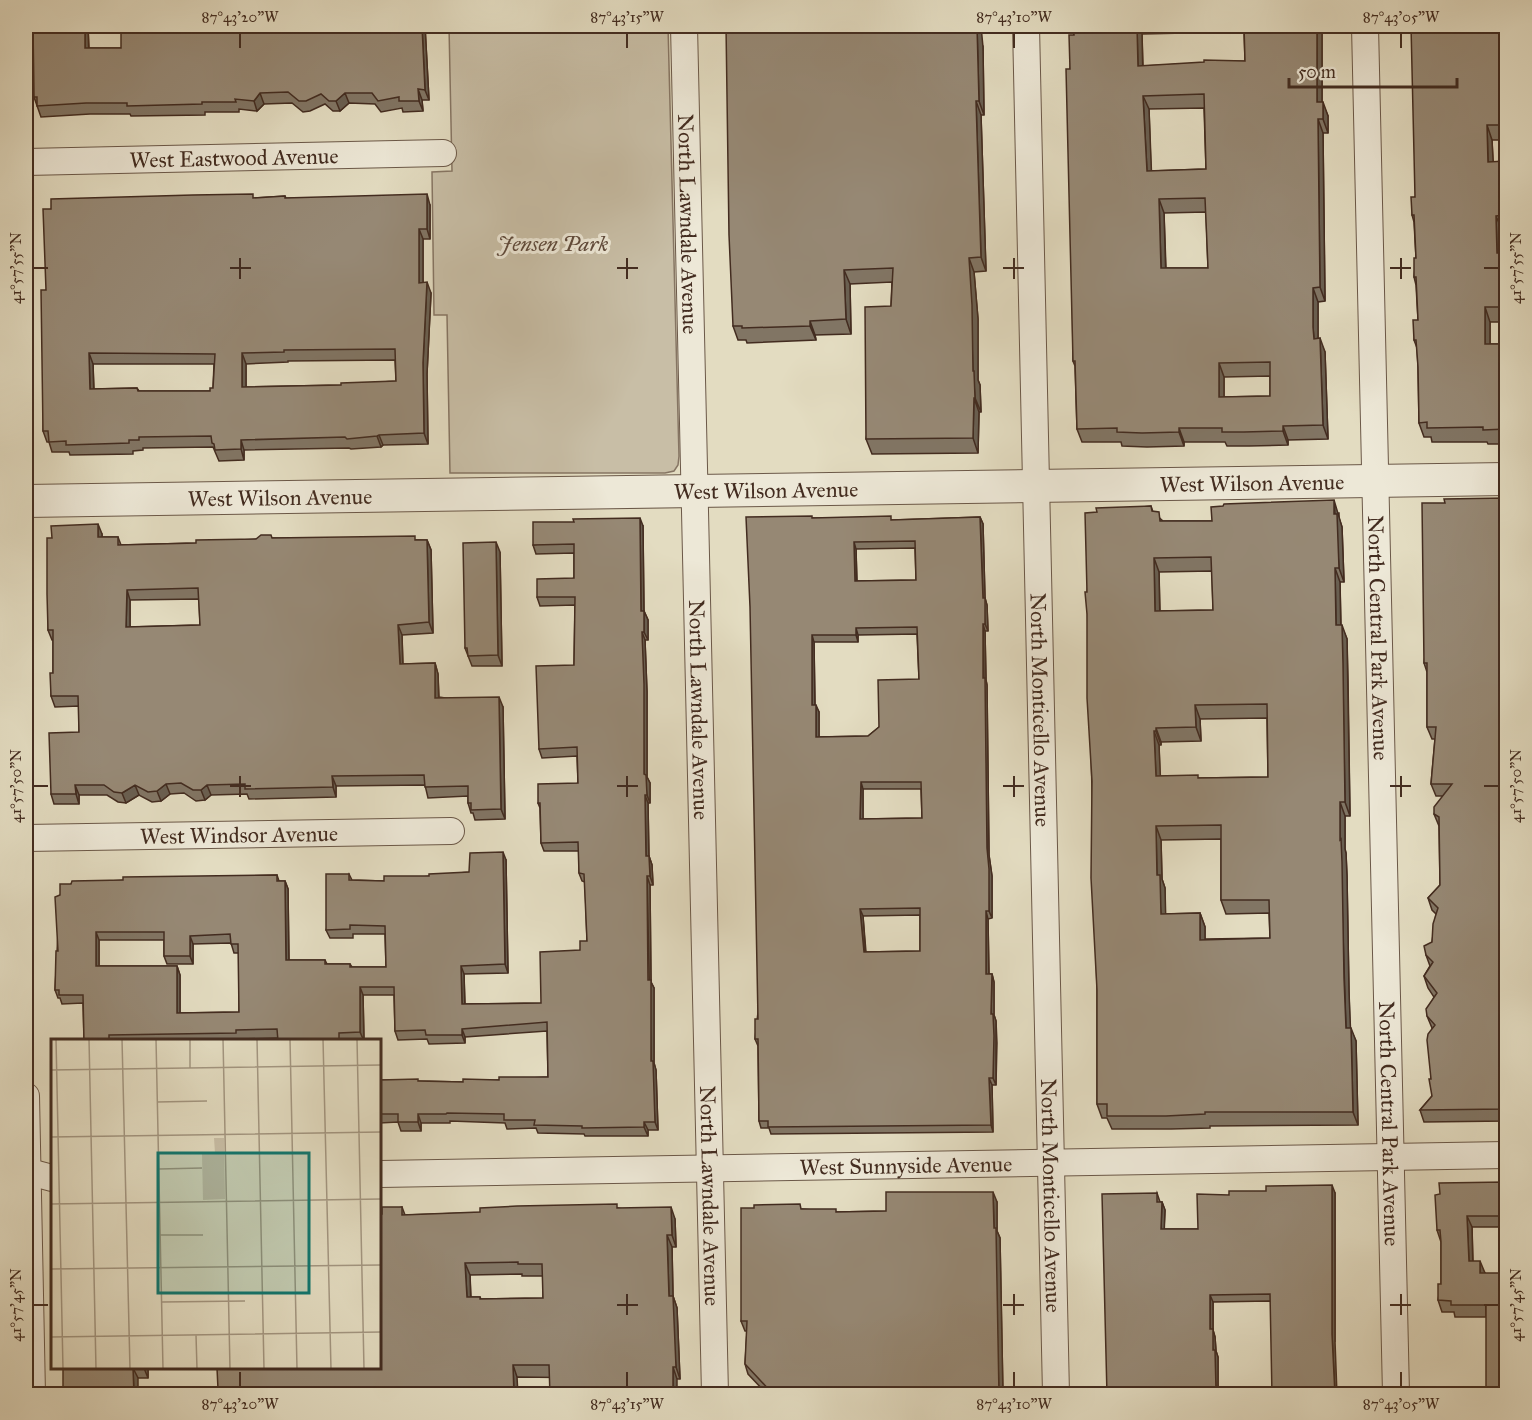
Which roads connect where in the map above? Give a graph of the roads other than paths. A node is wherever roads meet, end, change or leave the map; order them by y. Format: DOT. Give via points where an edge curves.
graph roads {
  1 [pos="684,26"];
  2 [pos="1026,26"];
  3 [pos="1365,26"];
  4 [pos="443,153"];
  5 [pos="26,162"];
  6 [pos="1506,479"];
  7 [pos="1375,481"];
  8 [pos="1036,486"];
  9 [pos="694,491"];
  10 [pos="26,501"];
  11 [pos="451,831"];
  12 [pos="26,838"];
  13 [pos="26,1096"];
  14 [pos="1506,1155"];
  15 [pos="1390,1157"];
  16 [pos="1051,1162"];
  17 [pos="709,1168"];
  18 [pos="26,1172"];
  19 [pos="381,1174"];
  20 [pos="51,1178"];
  21 [pos="32,1395"];
  22 [pos="714,1395"];
  23 [pos="1056,1395"];
  24 [pos="1396,1395"];
  1 -- 9 [label="street, North Lawndale Avenue"];
  2 -- 8 [label="street, North Monticello Avenue"];
  3 -- 7 [label="street, North Central Park Avenue"];
  4 -- 5 [label="street, West Eastwood Avenue"];
  6 -- 7 [label="street, West Wilson Avenue"];
  7 -- 8 [label="street, West Wilson Avenue"];
  7 -- 15 [label="street, North Central Park Avenue"];
  8 -- 9 [label="street, West Wilson Avenue"];
  8 -- 16 [label="street, North Monticello Avenue"];
  9 -- 10 [label="street, West Wilson Avenue"];
  9 -- 17 [label="street, North Lawndale Avenue"];
  11 -- 12 [label="street, West Windsor Avenue"];
  13 -- 18 [label="street"];
  14 -- 15 [label="street, West Sunnyside Avenue"];
  15 -- 16 [label="street, West Sunnyside Avenue"];
  15 -- 24 [label="street, North Central Park Avenue"];
  16 -- 17 [label="street, West Sunnyside Avenue"];
  16 -- 23 [label="street, North Monticello Avenue"];
  17 -- 19 [label="street, West Sunnyside Avenue"];
  17 -- 22 [label="street, North Lawndale Avenue"];
  18 -- 20 [label="street"];
  18 -- 21 [label="street"];
}
